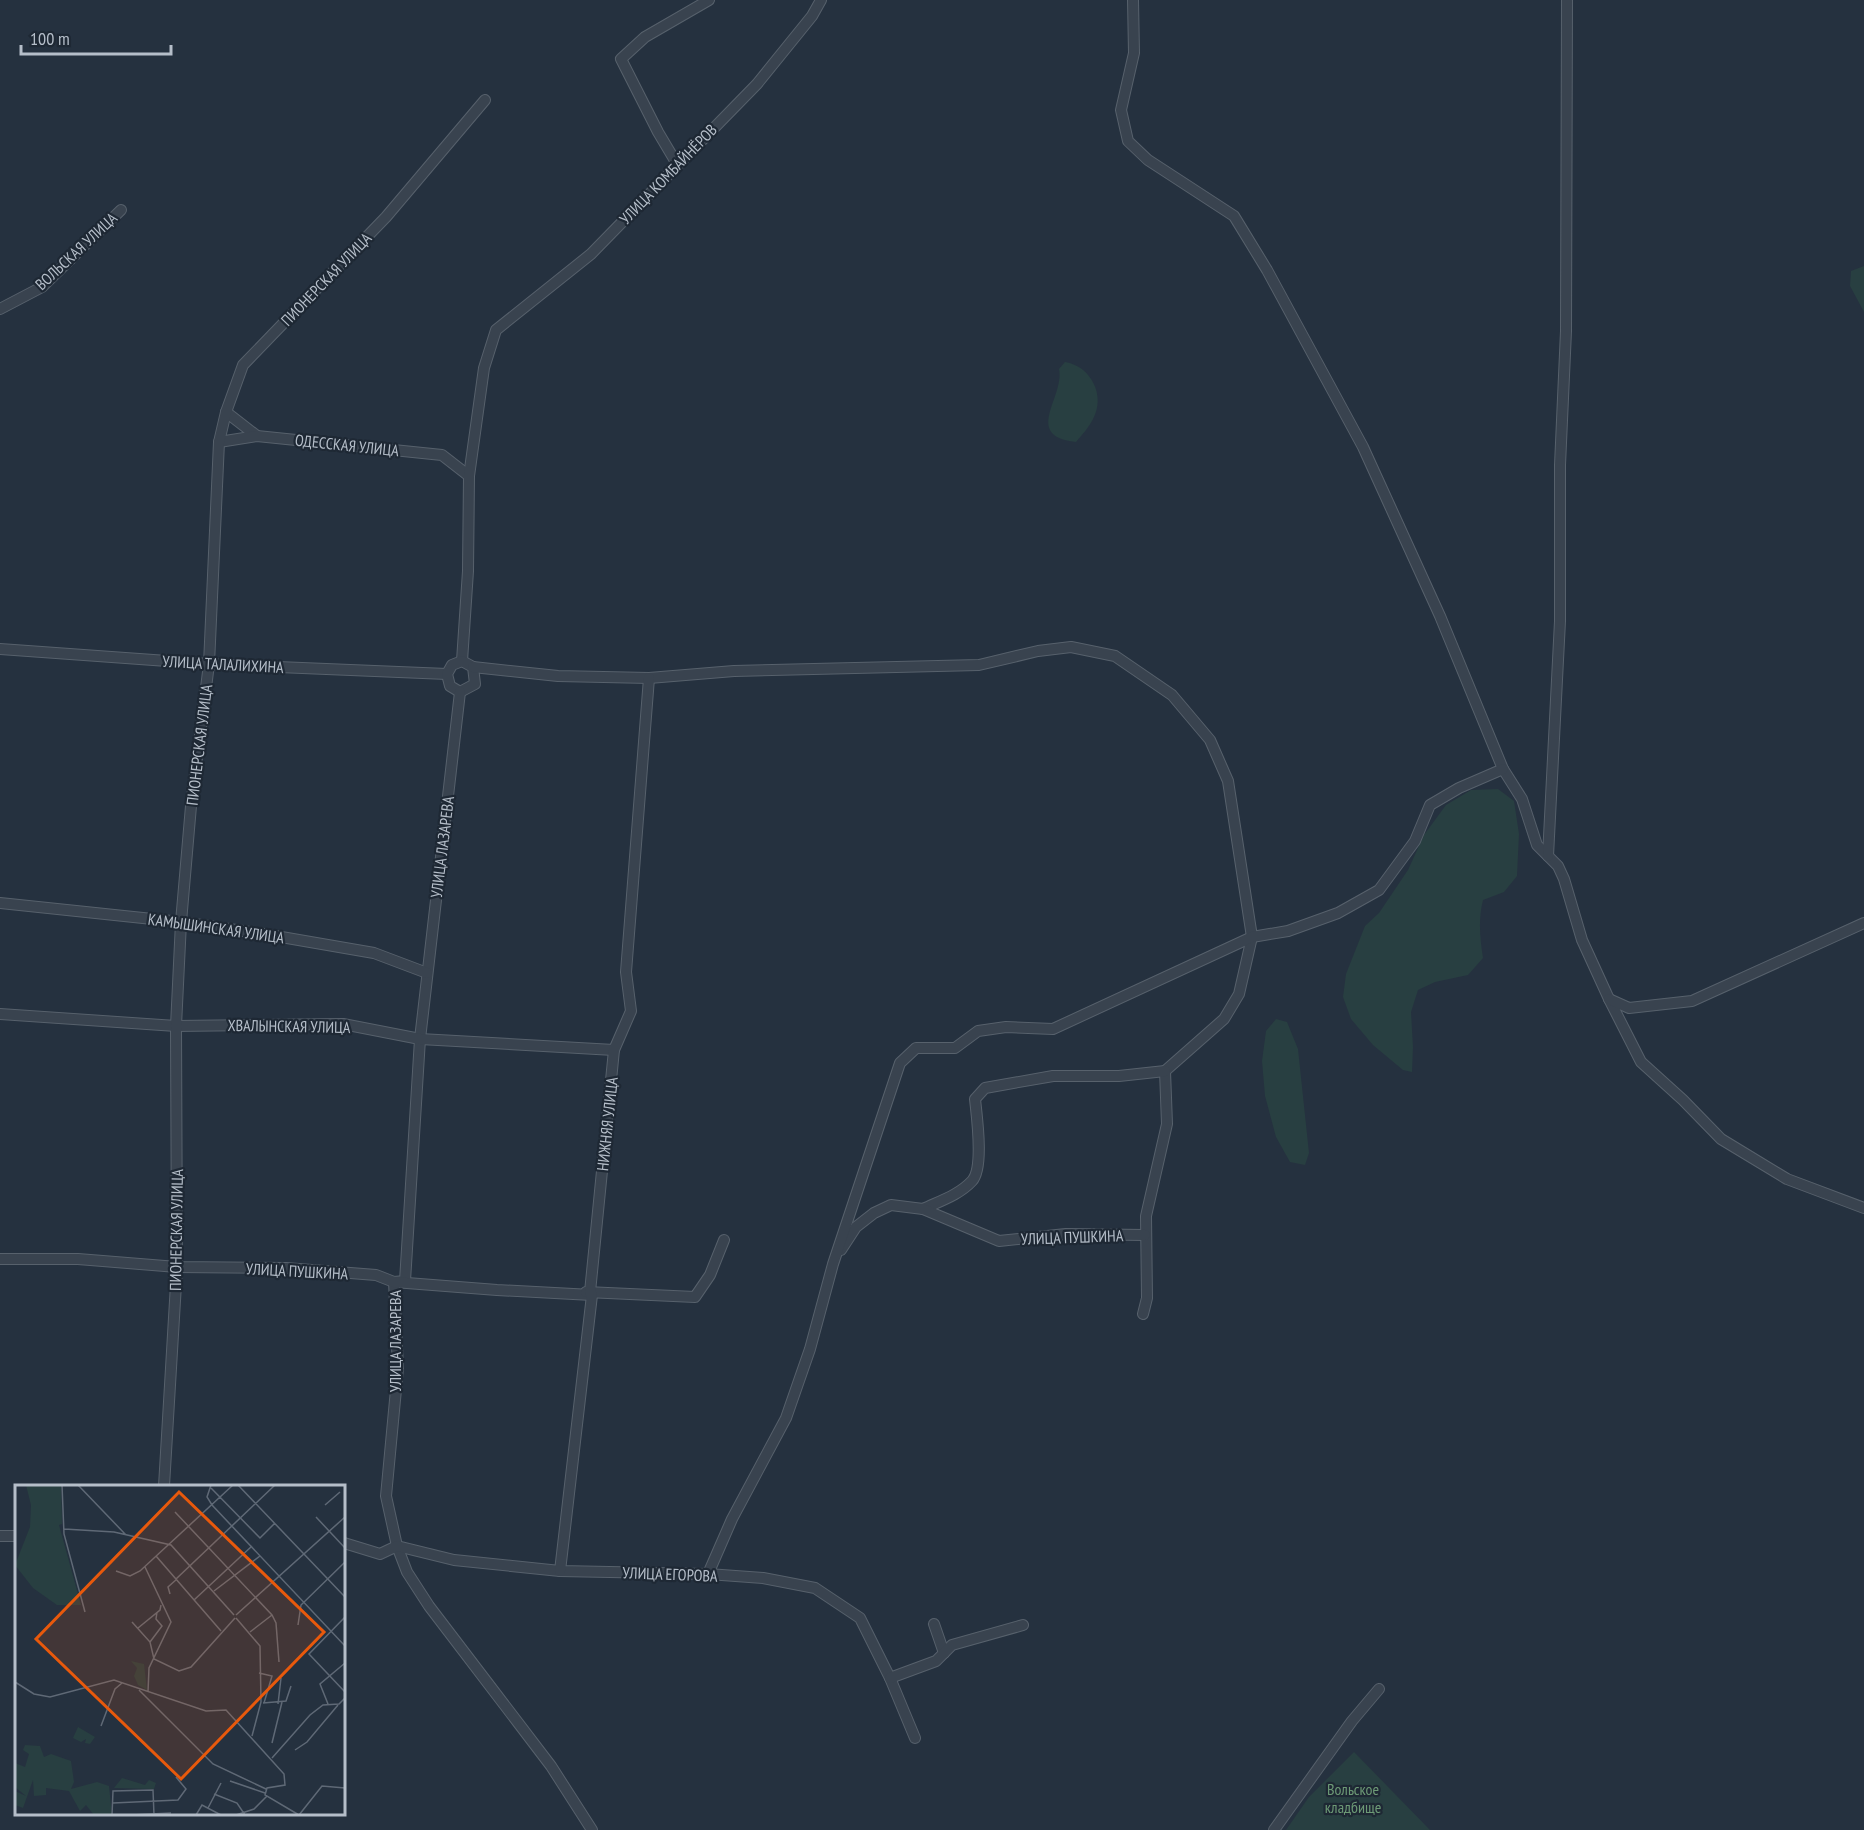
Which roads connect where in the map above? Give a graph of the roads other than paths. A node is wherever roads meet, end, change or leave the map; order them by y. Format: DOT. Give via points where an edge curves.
graph roads {
  1 [pos="709,0"];
  2 [pos="821,0"];
  3 [pos="1133,0"];
  4 [pos="1567,0"];
  5 [pos="484,100"];
  6 [pos="677,164"];
  7 [pos="121,210"];
  8 [pos="0,309"];
  9 [pos="226,412"];
  10 [pos="257,436"];
  11 [pos="219,442"];
  12 [pos="469,476"];
  13 [pos="0,649"];
  14 [pos="462,661"];
  15 [pos="209,664"];
  16 [pos="474,667"];
  17 [pos="447,674"];
  18 [pos="649,678"];
  19 [pos="460,692"];
  20 [pos="1503,769"];
  21 [pos="1548,856"];
  22 [pos="0,903"];
  23 [pos="182,922"];
  24 [pos="1864,922"];
  25 [pos="1252,937"];
  26 [pos="427,973"];
  27 [pos="1609,999"];
  28 [pos="0,1014"];
  29 [pos="176,1026"];
  30 [pos="420,1039"];
  31 [pos="614,1050"];
  32 [pos="1165,1071"];
  33 [pos="1864,1208"];
  34 [pos="923,1209"];
  35 [pos="1145,1235"];
  36 [pos="724,1240"];
  37 [pos="0,1259"];
  38 [pos="833,1264"];
  39 [pos="177,1267"];
  40 [pos="399,1282"];
  41 [pos="591,1294"];
  42 [pos="1143,1314"];
  43 [pos="164,1485"];
  44 [pos="345,1543"];
  45 [pos="397,1546"];
  46 [pos="560,1571"];
  47 [pos="708,1574"];
  48 [pos="934,1623"];
  49 [pos="1023,1625"];
  50 [pos="944,1653"];
  51 [pos="890,1678"];
  52 [pos="1379,1689"];
  53 [pos="915,1738"];
  54 [pos="592,1830"];
  55 [pos="1274,1830"];
  1 -- 6 [label="street" via="645,37 621,59"];
  2 -- 6 [label="street, УЛИЦА КОМБАЙНЁРОВ" via="757,84"];
  3 -- 20 [label="street" via="1134,53 1121,110 1128,141 1148,160 1234,216 1267,270 1363,447 1440,616"];
  4 -- 21 [label="street" via="1560,621"];
  5 -- 9 [label="street, ПИОНЕРСКАЯ УЛИЦА" via="386,217 243,365"];
  6 -- 12 [label="street, УЛИЦА КОМБАЙНЁРОВ" via="591,254 496,330 484,368"];
  7 -- 8 [label="street, ВОЛЬСКАЯ УЛИЦА" via="42,287"];
  9 -- 10 [label="street"];
  9 -- 11 [label="street, ПИОНЕРСКАЯ УЛИЦА"];
  10 -- 11 [label="street, ОДЕССКАЯ УЛИЦА"];
  10 -- 12 [label="street, ОДЕССКАЯ УЛИЦА" via="442,455"];
  11 -- 15 [label="street, ПИОНЕРСКАЯ УЛИЦА"];
  12 -- 14 [label="street"];
  13 -- 15 [label="street, УЛИЦА ТАЛАЛИХИНА"];
  14 -- 16 [label="street"];
  14 -- 17 [label="street" via="452,665"];
  15 -- 17 [label="street, УЛИЦА ТАЛАЛИХИНА"];
  15 -- 23 [label="street, ПИОНЕРСКАЯ УЛИЦА" via="191,806"];
  16 -- 18 [label="street" via="558,676"];
  16 -- 19 [label="street" via="475,684"];
  17 -- 19 [label="street" via="450,686"];
  18 -- 25 [label="street" via="734,671 979,665 1071,647 1115,656 1172,695 1210,740 1228,780"];
  18 -- 31 [label="street, НИЖНЯЯ УЛИЦА" via="626,972 631,1011"];
  19 -- 26 [label="street, УЛИЦА ЛАЗАРЕВА"];
  20 -- 21 [label="street" via="1522,800 1537,845"];
  20 -- 25 [label="street" via="1430,805 1415,842 1379,890 1338,913 1288,931"];
  21 -- 27 [label="street" via="1564,879 1582,940"];
  22 -- 23 [label="street, КАМЫШИНСКАЯ УЛИЦА"];
  23 -- 26 [label="street, КАМЫШИНСКАЯ УЛИЦА" via="374,953"];
  23 -- 29 [label="street, ПИОНЕРСКАЯ УЛИЦА"];
  24 -- 27 [label="street" via="1692,1001 1629,1008"];
  25 -- 32 [label="street" via="1239,994 1224,1019"];
  25 -- 38 [label="street" via="1053,1029 1006,1027 978,1031 956,1048 916,1048 900,1063"];
  26 -- 30 [label="street, УЛИЦА ЛАЗАРЕВА"];
  27 -- 33 [label="street" via="1641,1062 1721,1139 1787,1179"];
  28 -- 29 [label="street, ХВАЛЫНСКАЯ УЛИЦА"];
  29 -- 30 [label="street, ХВАЛЫНСКАЯ УЛИЦА" via="343,1024"];
  29 -- 39 [label="street, ПИОНЕРСКАЯ УЛИЦА"];
  30 -- 31 [label="street, ХВАЛЫНСКАЯ УЛИЦА"];
  30 -- 40 [label="street, УЛИЦА ЛАЗАРЕВА"];
  31 -- 41 [label="street, НИЖНЯЯ УЛИЦА"];
  32 -- 34 [label="street" via="1053,1076 985,1088 975,1099 980,1155 974,1180 955,1195"];
  32 -- 35 [label="street" via="1167,1124"];
  34 -- 35 [label="street, УЛИЦА ПУШКИНА" via="999,1241 1066,1234"];
  34 -- 38 [label="street" via="891,1205 874,1213 856,1227"];
  35 -- 42 [label="street" via="1147,1298"];
  36 -- 41 [label="street, УЛИЦА ПУШКИНА" via="710,1275 695,1297"];
  37 -- 39 [label="street, УЛИЦА ПУШКИНА" via="78,1259"];
  38 -- 47 [label="street" via="786,1418 732,1519"];
  39 -- 40 [label="street, УЛИЦА ПУШКИНА" via="297,1269 376,1275"];
  39 -- 43 [label="street, ПИОНЕРСКАЯ УЛИЦА"];
  40 -- 41 [label="street, УЛИЦА ПУШКИНА"];
  40 -- 45 [label="street, УЛИЦА ЛАЗАРЕВА" via="398,1368 387,1496"];
  41 -- 46 [label="street, НИЖНЯЯ УЛИЦА"];
  44 -- 45 [label="street, УЛИЦА ЕГОРОВА" via="380,1554"];
  45 -- 46 [label="street, УЛИЦА ЕГОРОВА" via="454,1560"];
  45 -- 54 [label="street, УЛИЦА ЛАЗАРЕВА" via="407,1572 429,1606 551,1766"];
  46 -- 47 [label="street, УЛИЦА ЕГОРОВА"];
  47 -- 51 [label="street, УЛИЦА ЕГОРОВА" via="764,1578 815,1588 860,1618"];
  48 -- 50 [label="street"];
  49 -- 50 [label="street" via="952,1645"];
  50 -- 51 [label="street" via="936,1661"];
  51 -- 53 [label="street, УЛИЦА ЕГОРОВА"];
  52 -- 55 [label="street"];
}
